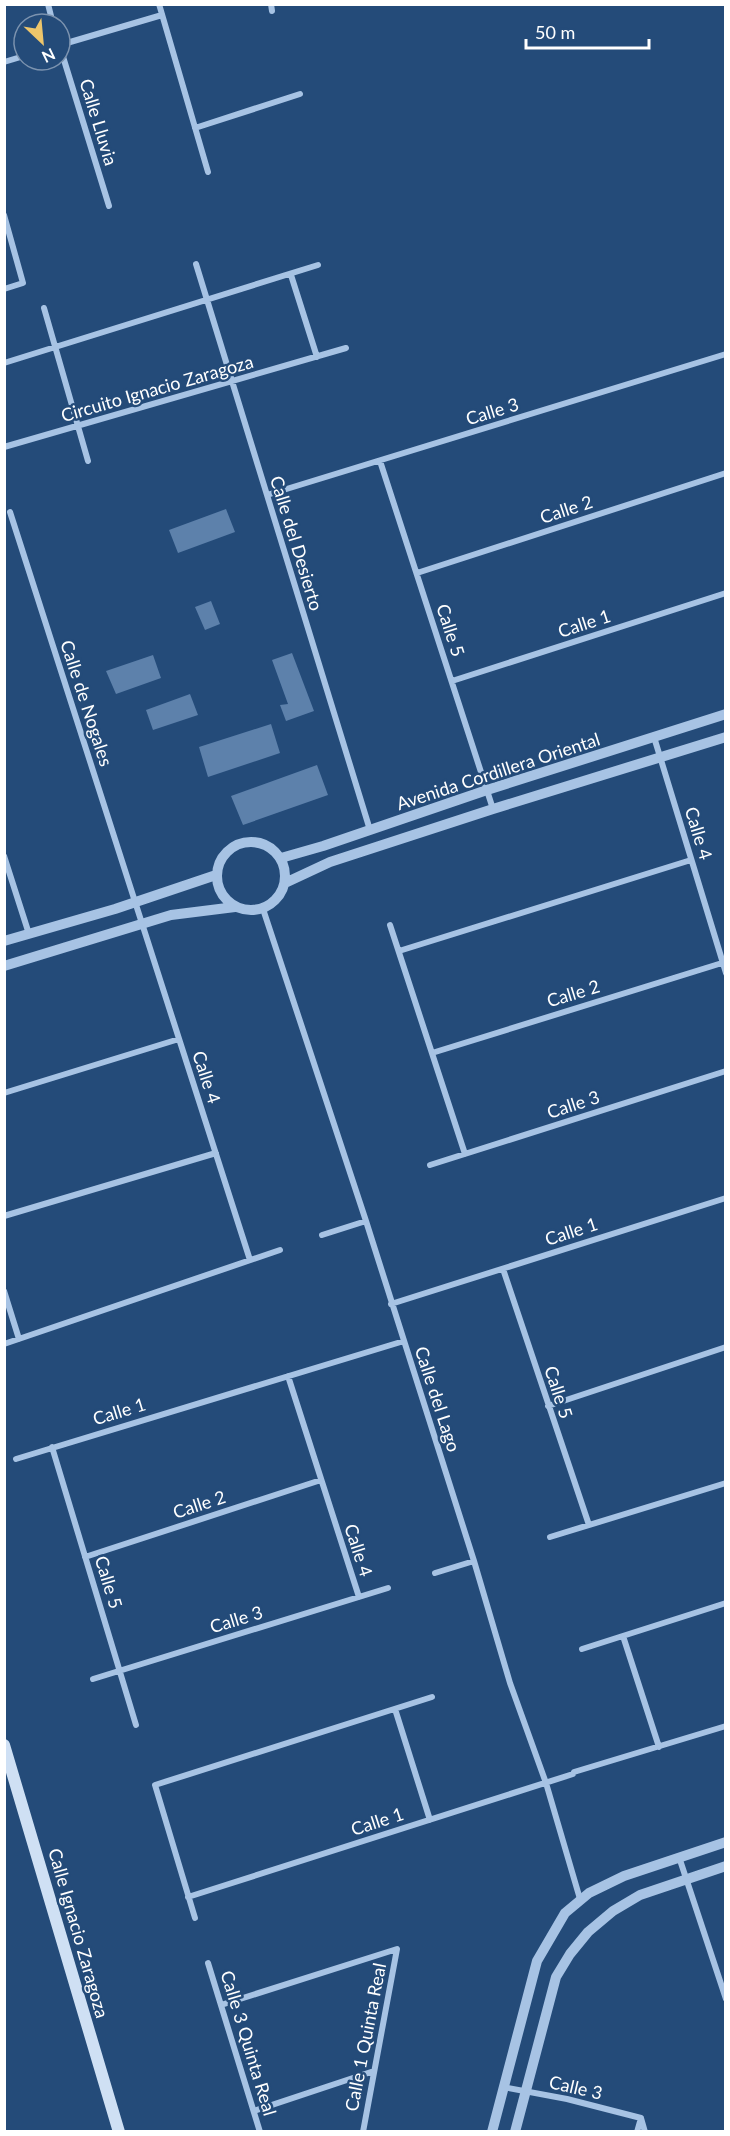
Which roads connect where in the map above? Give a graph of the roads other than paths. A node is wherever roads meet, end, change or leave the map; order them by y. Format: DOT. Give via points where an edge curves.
graph roads {
  1 [pos="159,4"];
  2 [pos="162,15"];
  3 [pos="72,42"];
  4 [pos="68,72"];
  5 [pos="300,94"];
  6 [pos="195,128"];
  7 [pos="208,172"];
  8 [pos="109,206"];
  9 [pos="4,215"];
  10 [pos="196,264"];
  11 [pos="318,265"];
  12 [pos="291,275"];
  13 [pos="4,289"];
  14 [pos="207,299"];
  15 [pos="44,308"];
  16 [pos="55,347"];
  17 [pos="346,348"];
  18 [pos="726,354"];
  19 [pos="317,357"];
  20 [pos="4,363"];
  21 [pos="232,382"];
  22 [pos="78,426"];
  23 [pos="4,447"];
  24 [pos="88,461"];
  25 [pos="380,461"];
  26 [pos="726,473"];
  27 [pos="267,495"];
  28 [pos="10,513"];
  29 [pos="417,573"];
  30 [pos="726,593"];
  31 [pos="452,681"];
  32 [pos="726,714"];
  33 [pos="654,737"];
  34 [pos="726,737"];
  35 [pos="660,757"];
  36 [pos="487,790"];
  37 [pos="493,809"];
  38 [pos="370,830"];
  39 [pos="4,856"];
  40 [pos="281,858"];
  41 [pos="691,860"];
  42 [pos="216,875"];
  43 [pos="285,883"];
  44 [pos="135,903"];
  45 [pos="235,907"];
  46 [pos="263,909"];
  47 [pos="142,924"];
  48 [pos="390,925"];
  49 [pos="29,934"];
  50 [pos="4,941"];
  51 [pos="399,951"];
  52 [pos="722,963"];
  53 [pos="4,966"];
  54 [pos="726,973"];
  55 [pos="179,1039"];
  56 [pos="432,1053"];
  57 [pos="726,1071"];
  58 [pos="4,1093"];
  59 [pos="216,1153"];
  60 [pos="465,1154"];
  61 [pos="430,1165"];
  62 [pos="726,1198"];
  63 [pos="4,1216"];
  64 [pos="366,1221"];
  65 [pos="322,1235"];
  66 [pos="280,1250"];
  67 [pos="250,1260"];
  68 [pos="503,1269"];
  69 [pos="4,1291"];
  70 [pos="391,1304"];
  71 [pos="19,1339"];
  72 [pos="404,1341"];
  73 [pos="4,1344"];
  74 [pos="726,1347"];
  75 [pos="288,1376"];
  76 [pos="548,1406"];
  77 [pos="52,1448"];
  78 [pos="16,1458"];
  79 [pos="321,1480"];
  80 [pos="726,1483"];
  81 [pos="589,1525"];
  82 [pos="550,1537"];
  83 [pos="85,1557"];
  84 [pos="474,1561"];
  85 [pos="435,1573"];
  86 [pos="388,1588"];
  87 [pos="358,1597"];
  88 [pos="726,1603"];
  89 [pos="623,1636"];
  90 [pos="582,1649"];
  91 [pos="120,1671"];
  92 [pos="93,1679"];
  93 [pos="432,1697"];
  94 [pos="395,1709"];
  95 [pos="136,1725"];
  96 [pos="726,1726"];
  97 [pos="4,1745"];
  98 [pos="659,1747"];
  99 [pos="546,1783"];
  100 [pos="430,1820"];
  101 [pos="726,1842"];
  102 [pos="679,1857"];
  103 [pos="726,1866"];
  104 [pos="686,1879"];
  105 [pos="188,1897"];
  106 [pos="580,1899"];
  107 [pos="195,1918"];
  108 [pos="208,1963"];
  109 [pos="724,1990"];
  110 [pos="726,1999"];
  111 [pos="221,2005"];
  112 [pos="374,2071"];
  113 [pos="503,2087"];
  114 [pos="526,2091"];
  115 [pos="254,2111"];
  116 [pos="641,2118"];
  117 [pos="119,2132"];
  118 [pos="260,2132"];
  119 [pos="363,2132"];
  120 [pos="492,2132"];
  121 [pos="515,2132"];
  122 [pos="637,2132"];
  123 [pos="645,2132"];
  1 -- 2 [label="street"];
  2 -- 3 [label="street"];
  2 -- 6 [label="street"];
  4 -- 8 [label="street, Calle Lluvia"];
  5 -- 6 [label="street"];
  6 -- 7 [label="street"];
  9 -- 13 [label="street" via="23,283"];
  10 -- 14 [label="street, Calle del Desierto"];
  11 -- 12 [label="street"];
  12 -- 14 [label="street"];
  12 -- 19 [label="street"];
  14 -- 16 [label="street"];
  14 -- 21 [label="street, Calle del Desierto"];
  15 -- 16 [label="street"];
  16 -- 20 [label="street"];
  16 -- 22 [label="street"];
  17 -- 19 [label="street, Circuito Ignacio Zaragoza"];
  18 -- 25 [label="street, Calle 3"];
  19 -- 21 [label="street, Circuito Ignacio Zaragoza"];
  21 -- 22 [label="street, Circuito Ignacio Zaragoza"];
  21 -- 27 [label="street, Calle del Desierto"];
  22 -- 23 [label="street, Circuito Ignacio Zaragoza"];
  22 -- 24 [label="street"];
  25 -- 27 [label="street, Calle 3"];
  25 -- 29 [label="street, Calle 5"];
  26 -- 29 [label="street, Calle 2"];
  27 -- 38 [label="street, Calle del Desierto"];
  28 -- 44 [label="street, Calle de Nogales"];
  29 -- 31 [label="street, Calle 5"];
  30 -- 31 [label="street, Calle 1"];
  31 -- 36 [label="street, Calle 5"];
  32 -- 33 [label="street, Avenida Cordillera Oriental"];
  33 -- 35 [label="street, Calle 4"];
  33 -- 36 [label="street, Avenida Cordillera Oriental"];
  34 -- 35 [label="street, Avenida Cordillera Oriental"];
  35 -- 37 [label="street, Avenida Cordillera Oriental"];
  35 -- 41 [label="street, Calle 4"];
  36 -- 37 [label="street, Calle 5"];
  36 -- 38 [label="street, Avenida Cordillera Oriental"];
  37 -- 43 [label="street, Avenida Cordillera Oriental" via="330,862"];
  38 -- 40 [label="street, Avenida Cordillera Oriental"];
  39 -- 49 [label="street"];
  40 -- 42 [label="street" via="261,843 236,844 226,852"];
  40 -- 43 [label="street"];
  41 -- 51 [label="street"];
  41 -- 52 [label="street, Calle 4"];
  42 -- 44 [label="street"];
  42 -- 45 [label="street" via="218,888"];
  43 -- 46 [label="street" via="280,895"];
  44 -- 47 [label="street, Calle 4"];
  44 -- 49 [label="street"];
  45 -- 46 [label="street"];
  45 -- 47 [label="street" via="171,915"];
  46 -- 64 [label="street, Calle del Lago"];
  47 -- 53 [label="street"];
  47 -- 55 [label="street, Calle 4"];
  48 -- 51 [label="street"];
  49 -- 50 [label="street"];
  51 -- 56 [label="street"];
  52 -- 54 [label="street, Calle 4"];
  52 -- 56 [label="street, Calle 2"];
  55 -- 58 [label="street"];
  55 -- 59 [label="street, Calle 4"];
  56 -- 60 [label="street"];
  57 -- 60 [label="street, Calle 3"];
  59 -- 63 [label="street"];
  59 -- 67 [label="street, Calle 4"];
  60 -- 61 [label="street, Calle 3"];
  62 -- 68 [label="street, Calle 1"];
  64 -- 65 [label="street"];
  64 -- 70 [label="street, Calle del Lago"];
  66 -- 67 [label="street"];
  67 -- 71 [label="street"];
  68 -- 70 [label="street, Calle 1"];
  68 -- 76 [label="street, Calle 5"];
  69 -- 71 [label="street"];
  70 -- 72 [label="street, Calle del Lago"];
  71 -- 73 [label="street"];
  72 -- 75 [label="street, Calle 1"];
  72 -- 84 [label="street, Calle del Lago"];
  74 -- 76 [label="street"];
  75 -- 77 [label="street, Calle 1"];
  75 -- 79 [label="street, Calle 4"];
  76 -- 81 [label="street, Calle 5"];
  77 -- 78 [label="street, Calle 1"];
  77 -- 83 [label="street, Calle 5"];
  79 -- 83 [label="street, Calle 2"];
  79 -- 87 [label="street, Calle 4"];
  80 -- 81 [label="street"];
  81 -- 82 [label="street"];
  83 -- 91 [label="street, Calle 5"];
  84 -- 85 [label="street"];
  84 -- 99 [label="street, Calle del Lago" via="510,1683"];
  86 -- 87 [label="street, Calle 3"];
  87 -- 91 [label="street, Calle 3"];
  88 -- 89 [label="street"];
  89 -- 90 [label="street"];
  89 -- 98 [label="street"];
  91 -- 92 [label="street, Calle 3"];
  91 -- 95 [label="street, Calle 5"];
  93 -- 94 [label="street"];
  94 -- 100 [label="street"];
  94 -- 105 [label="street" via="155,1785"];
  96 -- 98 [label="street, Calle 1"];
  97 -- 117 [label="main road, Calle Ignacio Zaragoza"];
  98 -- 99 [label="street, Calle 1"];
  99 -- 100 [label="street, Calle 1"];
  99 -- 106 [label="street, Calle del Lago"];
  100 -- 105 [label="street, Calle 1"];
  101 -- 102 [label="street"];
  102 -- 104 [label="street"];
  102 -- 106 [label="street" via="624,1876"];
  103 -- 104 [label="street"];
  104 -- 109 [label="street"];
  104 -- 114 [label="street" via="640,1895 613,1911 570,1954 556,1977"];
  105 -- 107 [label="street"];
  106 -- 113 [label="street" via="565,1913 537,1961"];
  108 -- 111 [label="street, Calle 3 Quinta Real"];
  109 -- 110 [label="street"];
  111 -- 112 [label="street, Calle 1 Quinta Real" via="397,1949"];
  111 -- 115 [label="street, Calle 3 Quinta Real"];
  112 -- 115 [label="street"];
  112 -- 119 [label="street, Calle 1 Quinta Real"];
  113 -- 114 [label="street, Calle 3"];
  113 -- 120 [label="street"];
  114 -- 116 [label="street, Calle 3"];
  114 -- 121 [label="street"];
  115 -- 118 [label="street, Calle 3 Quinta Real"];
  116 -- 122 [label="street"];
  116 -- 123 [label="street"];
}
